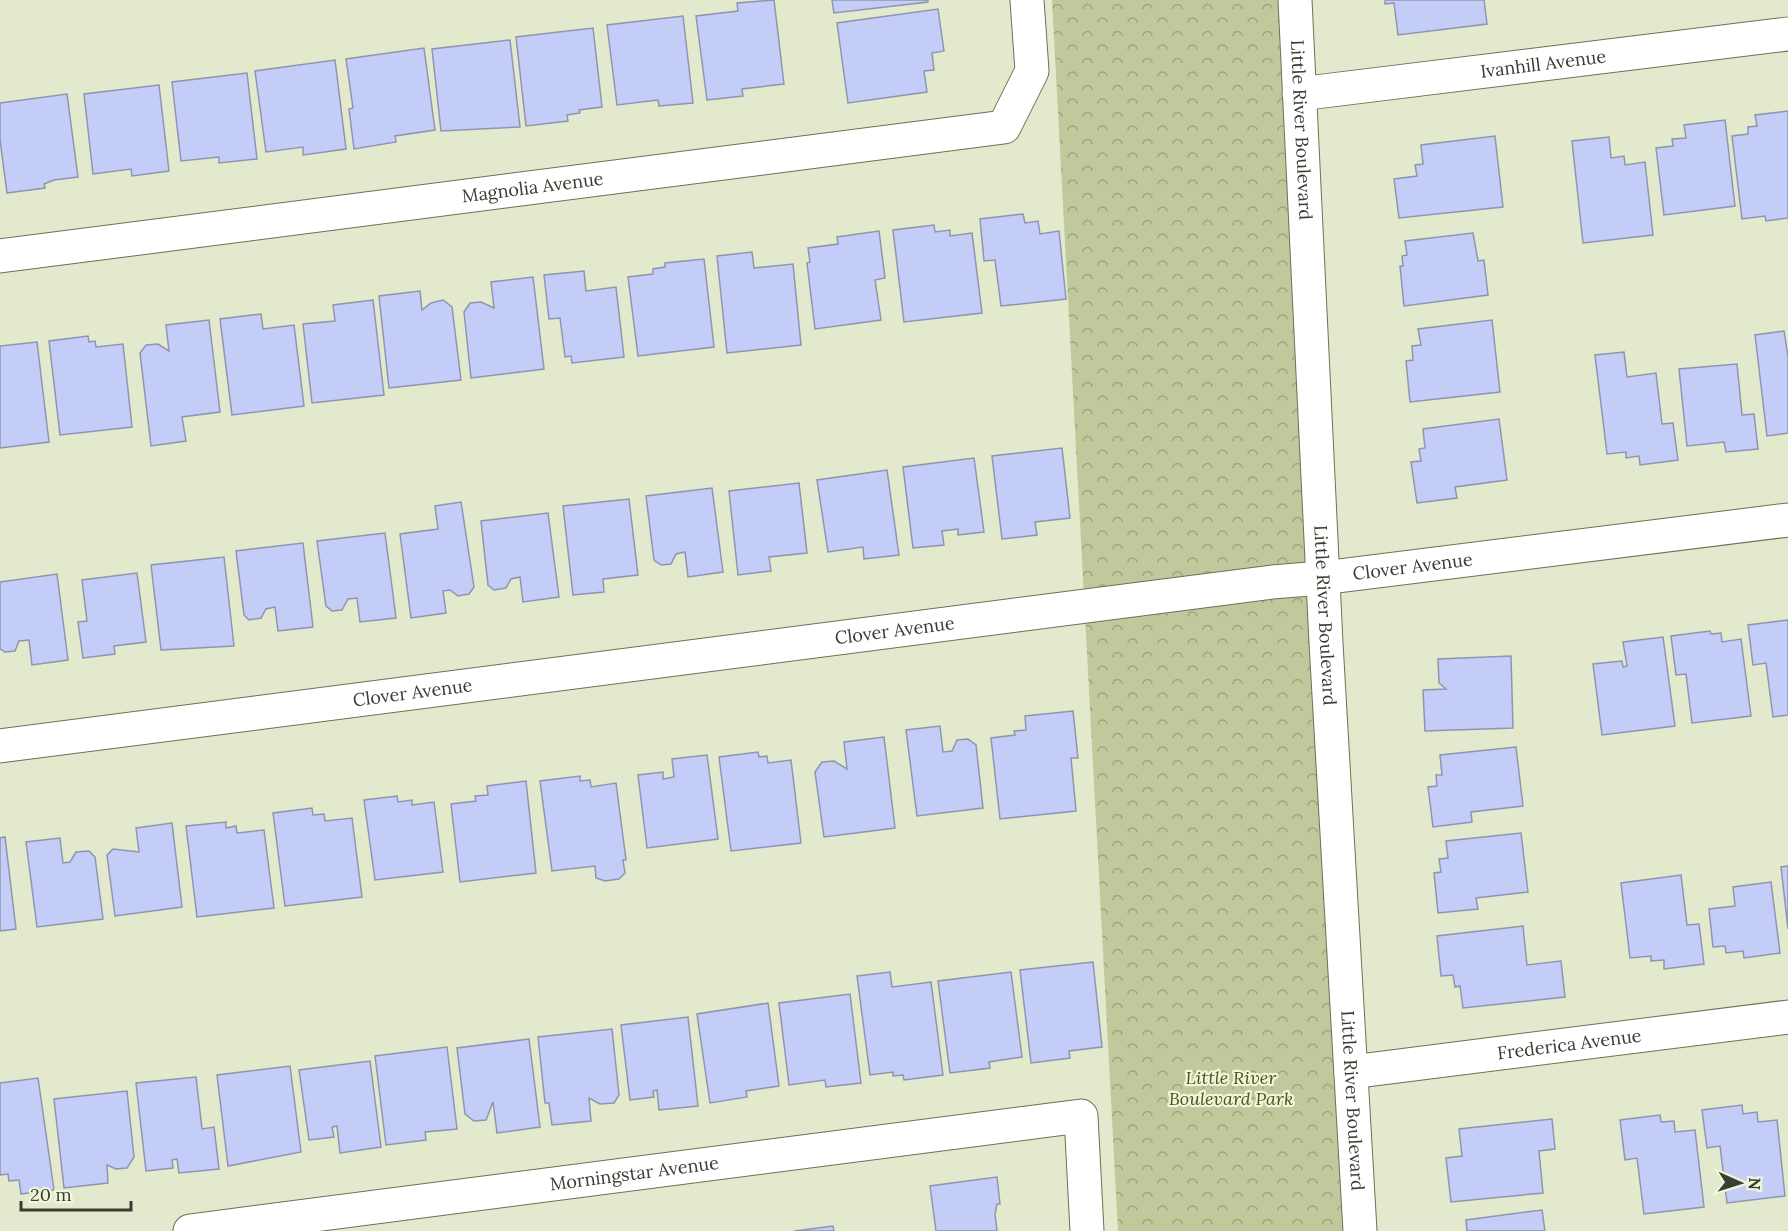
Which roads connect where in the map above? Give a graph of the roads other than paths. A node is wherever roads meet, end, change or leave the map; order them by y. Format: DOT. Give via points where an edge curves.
graph roads {
  1 [pos="1027,0"];
  2 [pos="1295,0"];
  3 [pos="1788,34"];
  4 [pos="1299,94"];
  5 [pos="0,256"];
  6 [pos="1788,520"];
  7 [pos="1322,578"];
  8 [pos="0,746"];
  9 [pos="1788,1017"];
  10 [pos="1351,1072"];
  11 [pos="190,1231"];
  12 [pos="1088,1231"];
  13 [pos="1359,1231"];
  1 -- 5 [label="street, Magnolia Avenue" via="1032,71 1004,127"];
  2 -- 4 [label="street, Little River Boulevard"];
  3 -- 4 [label="street, Ivanhill Avenue"];
  4 -- 7 [label="street, Little River Boulevard"];
  6 -- 7 [label="street, Clover Avenue"];
  7 -- 8 [label="street, Clover Avenue"];
  7 -- 10 [label="street, Little River Boulevard"];
  9 -- 10 [label="street, Frederica Avenue"];
  10 -- 13 [label="street, Little River Boulevard"];
  11 -- 12 [label="street, Morningstar Avenue" via="1081,1116"];
}
